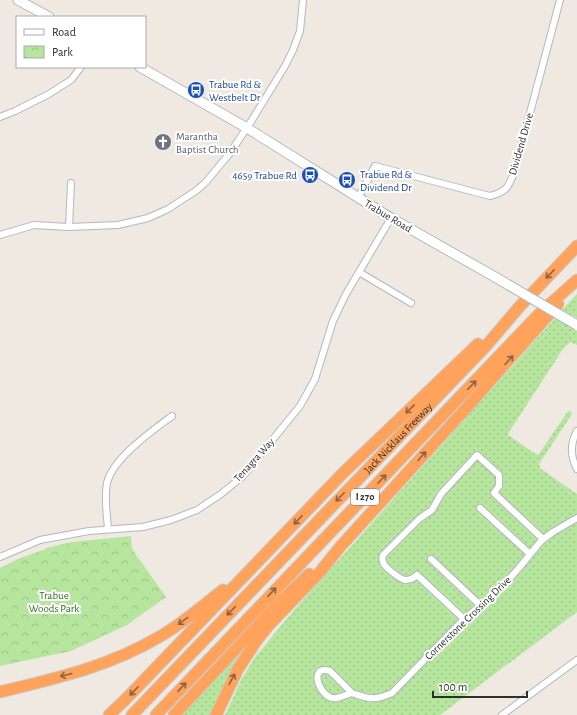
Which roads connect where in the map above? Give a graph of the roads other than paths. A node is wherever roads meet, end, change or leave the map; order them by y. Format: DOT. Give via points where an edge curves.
graph roads {
  1 [pos="18,0"];
  2 [pos="303,0"];
  3 [pos="560,0"];
  4 [pos="46,16"];
  5 [pos="80,68"];
  6 [pos="142,68"];
  7 [pos="0,117"];
  8 [pos="247,128"];
  9 [pos="71,183"];
  10 [pos="358,198"];
  11 [pos="391,218"];
  12 [pos="70,227"];
  13 [pos="0,235"];
  14 [pos="577,246"];
  15 [pos="359,272"];
  16 [pos="577,280"];
  17 [pos="411,303"];
  18 [pos="520,306"];
  19 [pos="577,325"];
  20 [pos="172,416"];
  21 [pos="577,431"];
  22 [pos="577,469"];
  23 [pos="480,508"];
  24 [pos="577,518"];
  25 [pos="108,529"];
  26 [pos="543,539"];
  27 [pos="340,547"];
  28 [pos="530,554"];
  29 [pos="0,557"];
  30 [pos="431,559"];
  31 [pos="248,572"];
  32 [pos="480,605"];
  33 [pos="464,618"];
  34 [pos="577,660"];
  35 [pos="0,692"];
  36 [pos="352,692"];
  37 [pos="109,715"];
  38 [pos="132,715"];
  39 [pos="156,715"];
  40 [pos="174,715"];
  41 [pos="216,715"];
  42 [pos="502,715"];
  1 -- 4 [label="main road"];
  2 -- 8 [label="street" via="302,24 294,50"];
  3 -- 10 [label="street, Dividend Drive" via="514,173 502,193 490,196 375,166"];
  5 -- 7 [label="street" via="71,80 49,94"];
  6 -- 8 [label="main road, Trabue Road"];
  8 -- 10 [label="main road, Trabue Road"];
  8 -- 12 [label="street" via="206,182 168,209 148,218 118,225"];
  9 -- 12 [label="street"];
  10 -- 11 [label="main road, Trabue Road"];
  11 -- 15 [label="street, Tenagra Way"];
  11 -- 19 [label="main road, Trabue Road, bridge"];
  12 -- 13 [label="street" via="34,225"];
  14 -- 18 [label="highway, Jack Nicklaus Freeway / I 270, one-way"];
  15 -- 17 [label="street"];
  15 -- 25 [label="street, Tenagra Way" via="333,321 315,379 300,406 243,476 197,510 143,527"];
  27 -- 16 [label="highway, one-way" via="547,318"];
  39 -- 16 [label="highway, Jack Nicklaus Freeway / I 270, one-way" via="540,312"];
  18 -- 31 [label="highway, one-way" via="343,473"];
  18 -- 38 [label="highway, Jack Nicklaus Freeway / I 270, one-way" via="486,346"];
  20 -- 25 [label="street" via="130,449 114,468 107,481"];
  21 -- 22 [label="street" via="571,449"];
  23 -- 28 [label="street"];
  24 -- 26 [label="street, Cornerstone Crossing Drive"];
  25 -- 29 [label="street, Tenagra Way" via="40,540"];
  26 -- 28 [label="street, Cornerstone Crossing Drive"];
  26 -- 33 [label="street" via="494,493 499,486 499,475 478,455 441,494 432,510 418,519 382,559 383,564 404,580 410,580 417,575"];
  27 -- 40 [label="highway" via="277,605"];
  41 -- 27 [label="highway, one-way" via="238,669 257,640"];
  28 -- 32 [label="street, Cornerstone Crossing Drive" via="496,592"];
  30 -- 32 [label="street"];
  31 -- 35 [label="highway, one-way" via="160,637 137,649 84,670"];
  31 -- 37 [label="highway, one-way"];
  32 -- 33 [label="street, Cornerstone Crossing Drive"];
  33 -- 36 [label="street, Cornerstone Crossing Drive" via="392,693 381,698 369,699"];
  34 -- 42 [label="street"];
  36 -- 36 [label="street, Cornerstone Crossing Drive" via="336,699 330,698 319,687 317,676 322,670 330,671"];
}
